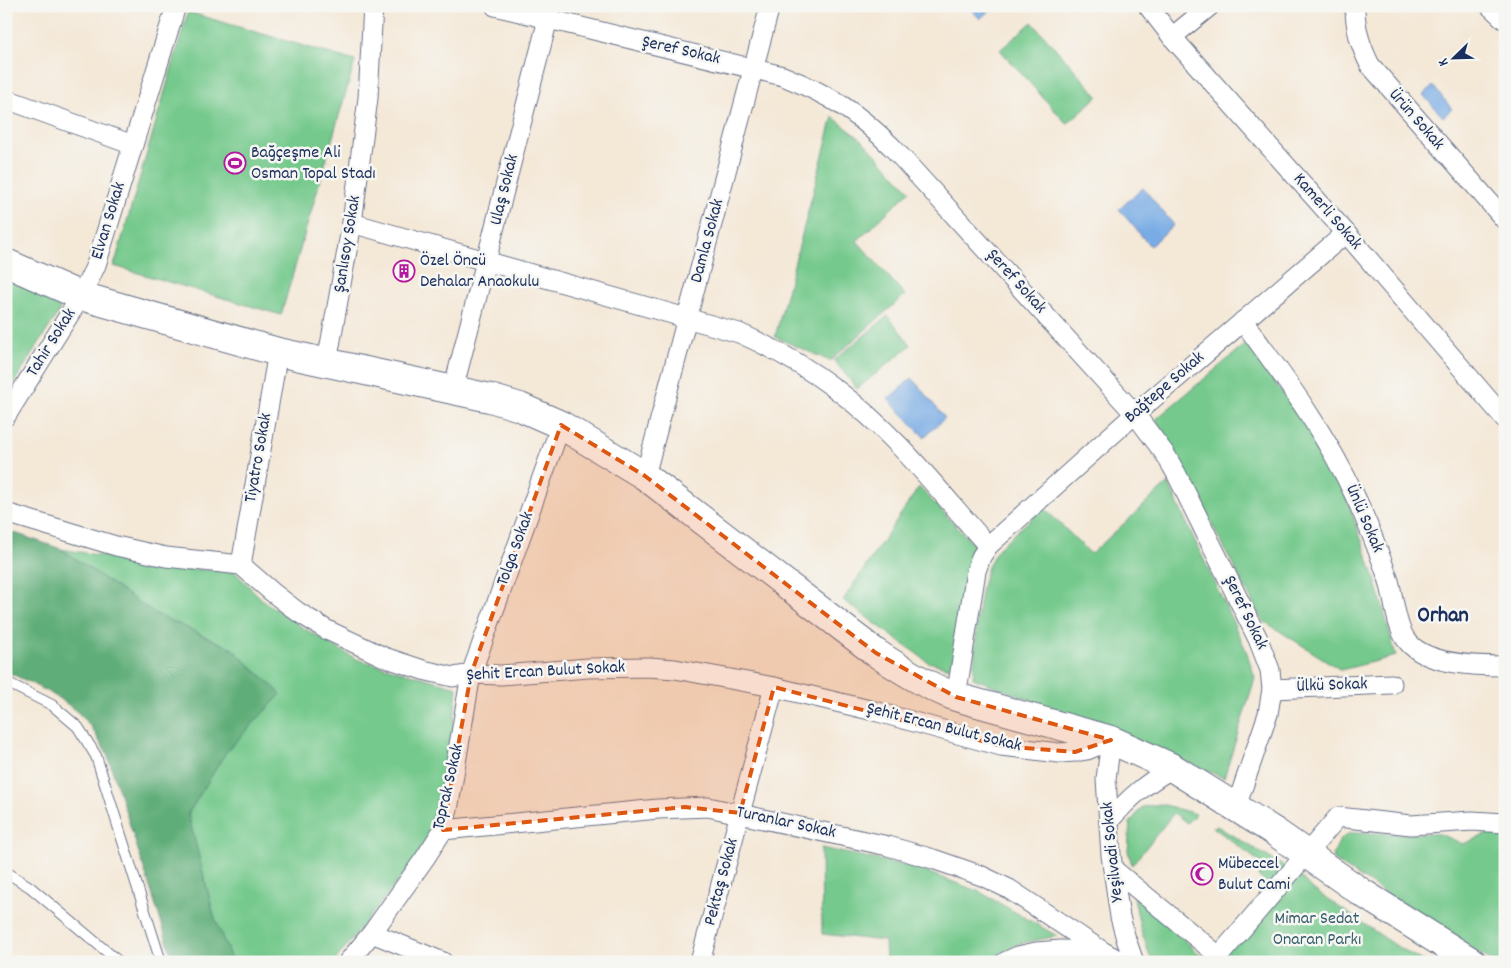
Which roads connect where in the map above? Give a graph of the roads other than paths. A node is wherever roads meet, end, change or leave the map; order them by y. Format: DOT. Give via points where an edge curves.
graph roads {
  1 [pos="176,6"];
  2 [pos="373,6"];
  3 [pos="496,6"];
  4 [pos="770,6"];
  5 [pos="1148,6"];
  6 [pos="1210,6"];
  7 [pos="1354,6"];
  8 [pos="1490,6"];
  9 [pos="548,19"];
  10 [pos="1505,20"];
  11 [pos="1172,37"];
  12 [pos="753,68"];
  13 [pos="6,99"];
  14 [pos="133,145"];
  15 [pos="1505,220"];
  16 [pos="352,223"];
  17 [pos="1346,233"];
  18 [pos="487,261"];
  19 [pos="6,263"];
  20 [pos="81,296"];
  21 [pos="688,318"];
  22 [pos="1243,322"];
  23 [pos="278,352"];
  24 [pos="327,362"];
  25 [pos="453,390"];
  26 [pos="1135,414"];
  27 [pos="6,416"];
  28 [pos="1505,419"];
  29 [pos="561,425"];
  30 [pos="645,476"];
  31 [pos="6,513"];
  32 [pos="988,546"];
  33 [pos="241,565"];
  34 [pos="1505,666"];
  35 [pos="471,674"];
  36 [pos="6,682"];
  37 [pos="1392,684"];
  38 [pos="774,687"];
  39 [pos="1272,689"];
  40 [pos="956,698"];
  41 [pos="1111,740"];
  42 [pos="1173,768"];
  43 [pos="1236,807"];
  44 [pos="740,813"];
  45 [pos="1109,820"];
  46 [pos="1505,824"];
  47 [pos="443,830"];
  48 [pos="1307,854"];
  49 [pos="1113,869"];
  50 [pos="6,872"];
  51 [pos="372,933"];
  52 [pos="1102,951"];
  53 [pos="119,962"];
  54 [pos="161,962"];
  55 [pos="348,962"];
  56 [pos="444,962"];
  57 [pos="700,962"];
  58 [pos="1005,962"];
  59 [pos="1122,962"];
  60 [pos="1134,962"];
  61 [pos="1472,962"];
  1 -- 14 [label="street, Elvan Sokak"];
  2 -- 16 [label="street, Şanlısoy Sokak" via="368,98"];
  3 -- 9 [label="street, Şeref Sokak"];
  4 -- 12 [label="street, Damla Sokak"];
  5 -- 11 [label="street, Kamerli Sokak"];
  6 -- 11 [label="street"];
  7 -- 15 [label="street, Ürün Sokak" via="1358,39 1370,65"];
  8 -- 10 [label="street"];
  9 -- 12 [label="street, Şeref Sokak"];
  9 -- 18 [label="street, Ulaş Sokak"];
  11 -- 17 [label="street, Kamerli Sokak"];
  12 -- 21 [label="street, Damla Sokak"];
  12 -- 26 [label="street, Şeref Sokak" via="783,76 826,95 871,126"];
  13 -- 14 [label="street"];
  14 -- 20 [label="street, Elvan Sokak" via="96,264"];
  16 -- 18 [label="street"];
  16 -- 24 [label="street, Şanlısoy Sokak"];
  17 -- 22 [label="street, Bağtepe Sokak"];
  17 -- 28 [label="street, Kamerli Sokak"];
  18 -- 21 [label="street"];
  18 -- 25 [label="street, Ulaş Sokak"];
  19 -- 20 [label="main road"];
  20 -- 23 [label="main road"];
  20 -- 27 [label="street, Tahir Sokak"];
  21 -- 30 [label="street, Damla Sokak"];
  21 -- 32 [label="street" via="763,343 837,389 898,444"];
  22 -- 26 [label="street, Bağtepe Sokak"];
  22 -- 34 [label="street, Ünlü Sokak" via="1337,460 1376,544 1407,641 1441,659"];
  23 -- 24 [label="main road"];
  23 -- 33 [label="street, Tiyatro Sokak"];
  24 -- 25 [label="main road"];
  25 -- 29 [label="main road" via="520,407"];
  26 -- 32 [label="street, Bağtepe Sokak"];
  26 -- 39 [label="street, Şeref Sokak" via="1165,454 1199,518 1258,639 1270,670"];
  29 -- 30 [label="main road"];
  29 -- 35 [label="street, Tolga Sokak"];
  30 -- 40 [label="main road" via="876,653 924,683"];
  31 -- 33 [label="street" via="116,546 166,557"];
  32 -- 40 [label="street, Bağtepe Sokak" via="976,570"];
  33 -- 35 [label="street, Şehit Ercan Bulut Sokak" via="298,612 349,641 423,670 453,677"];
  35 -- 38 [label="street, Şehit Ercan Bulut Sokak" via="648,667"];
  35 -- 47 [label="street, Toprak Sokak"];
  36 -- 54 [label="lane" via="52,706 78,727 96,756"];
  37 -- 39 [label="street, Ülkü Sokak"];
  38 -- 41 [label="street, Şehit Ercan Bulut Sokak" via="1001,746 1059,753 1086,750"];
  38 -- 44 [label="street, Pektaş Sokak"];
  39 -- 43 [label="street, Şeref Sokak" via="1268,714"];
  40 -- 41 [label="main road"];
  41 -- 42 [label="main road"];
  41 -- 45 [label="street, Yeşilvadi Sokak" via="1106,779"];
  42 -- 43 [label="main road"];
  42 -- 45 [label="street" via="1139,790"];
  43 -- 48 [label="main road"];
  44 -- 47 [label="street, Turanlar Sokak" via="685,807"];
  44 -- 52 [label="street, Turanlar Sokak" via="888,846 982,876 1009,889"];
  44 -- 57 [label="street, Pektaş Sokak"];
  45 -- 49 [label="street, Yeşilvadi Sokak"];
  46 -- 48 [label="street" via="1472,821 1411,825 1338,817"];
  47 -- 51 [label="street, Toprak Sokak"];
  48 -- 49 [label="street" via="1219,956"];
  48 -- 61 [label="main road"];
  49 -- 60 [label="street, Yeşilvadi Sokak" via="1120,917"];
  50 -- 53 [label="lane" via="30,887"];
  51 -- 55 [label="street, Toprak Sokak"];
  51 -- 56 [label="street"];
  52 -- 58 [label="street" via="1036,952"];
  52 -- 59 [label="street, Turanlar Sokak"];
}
